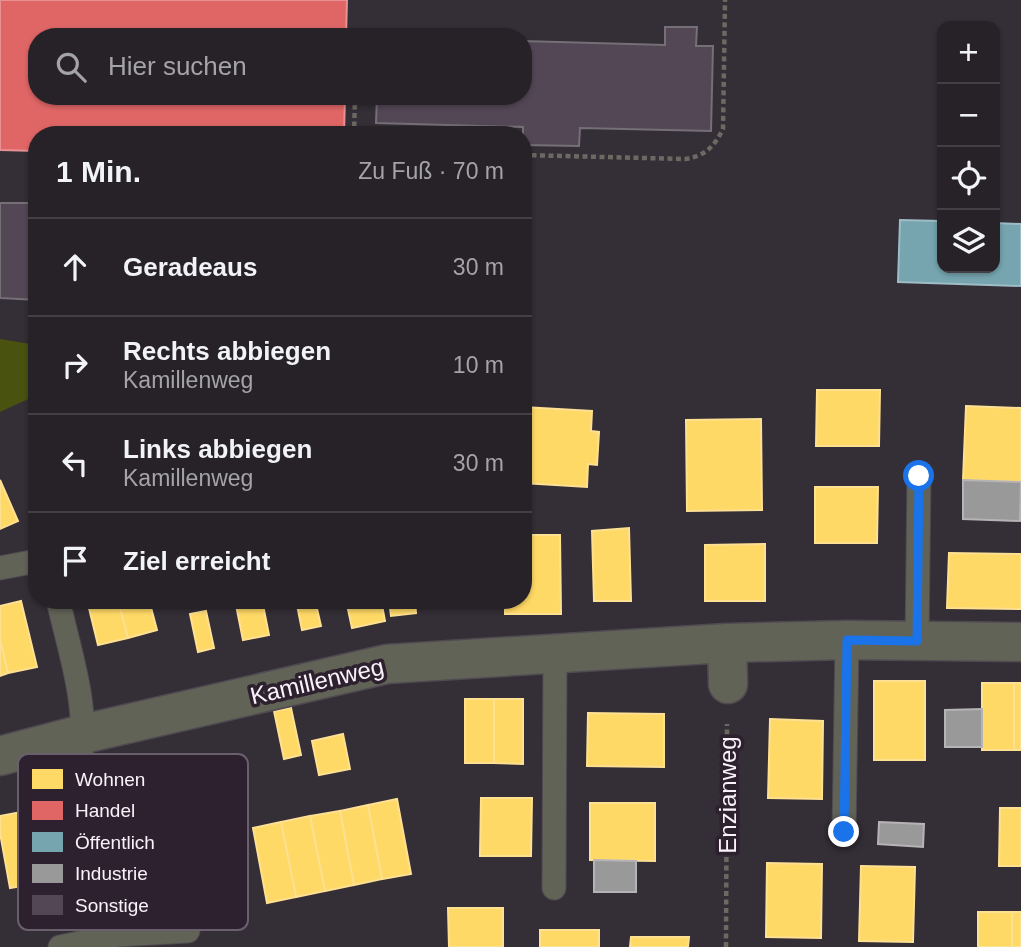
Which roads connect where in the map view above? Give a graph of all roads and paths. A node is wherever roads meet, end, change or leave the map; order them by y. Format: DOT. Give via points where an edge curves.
graph roads {
  1 [pos="725,0"];
  2 [pos="355,105"];
  3 [pos="354,126"];
  4 [pos="532,155"];
  5 [pos="919,476"];
  6 [pos="28,563"];
  7 [pos="0,568"];
  8 [pos="60,609"];
  9 [pos="847,640"];
  10 [pos="917,641"];
  11 [pos="1021,642"];
  12 [pos="727,643"];
  13 [pos="555,653"];
  14 [pos="728,684"];
  15 [pos="83,734"];
  16 [pos="81,754"];
  17 [pos="0,756"];
  18 [pos="844,832"];
  19 [pos="554,888"];
  20 [pos="117,930"];
  21 [pos="188,931"];
  22 [pos="118,935"];
  23 [pos="60,947"];
  24 [pos="726,947"];
  1 -- 4 [label="path" via="723,129 705,154 685,159"];
  2 -- 3 [label="path"];
  5 -- 10 [label="lane"];
  6 -- 7 [label="lane"];
  8 -- 15 [label="lane"];
  9 -- 10 [label="street, Kamillenweg"];
  9 -- 12 [label="street, Kamillenweg"];
  9 -- 18 [label="lane"];
  10 -- 11 [label="street, Kamillenweg"];
  12 -- 13 [label="street, Kamillenweg"];
  12 -- 14 [label="street"];
  13 -- 15 [label="street, Kamillenweg" via="387,664"];
  13 -- 19 [label="lane"];
  14 -- 24 [label="path, Enzianweg"];
  15 -- 16 [label="lane"];
  15 -- 17 [label="street, Kamillenweg"];
  20 -- 22 [label="lane"];
  21 -- 22 [label="lane"];
  22 -- 23 [label="lane"];
}
